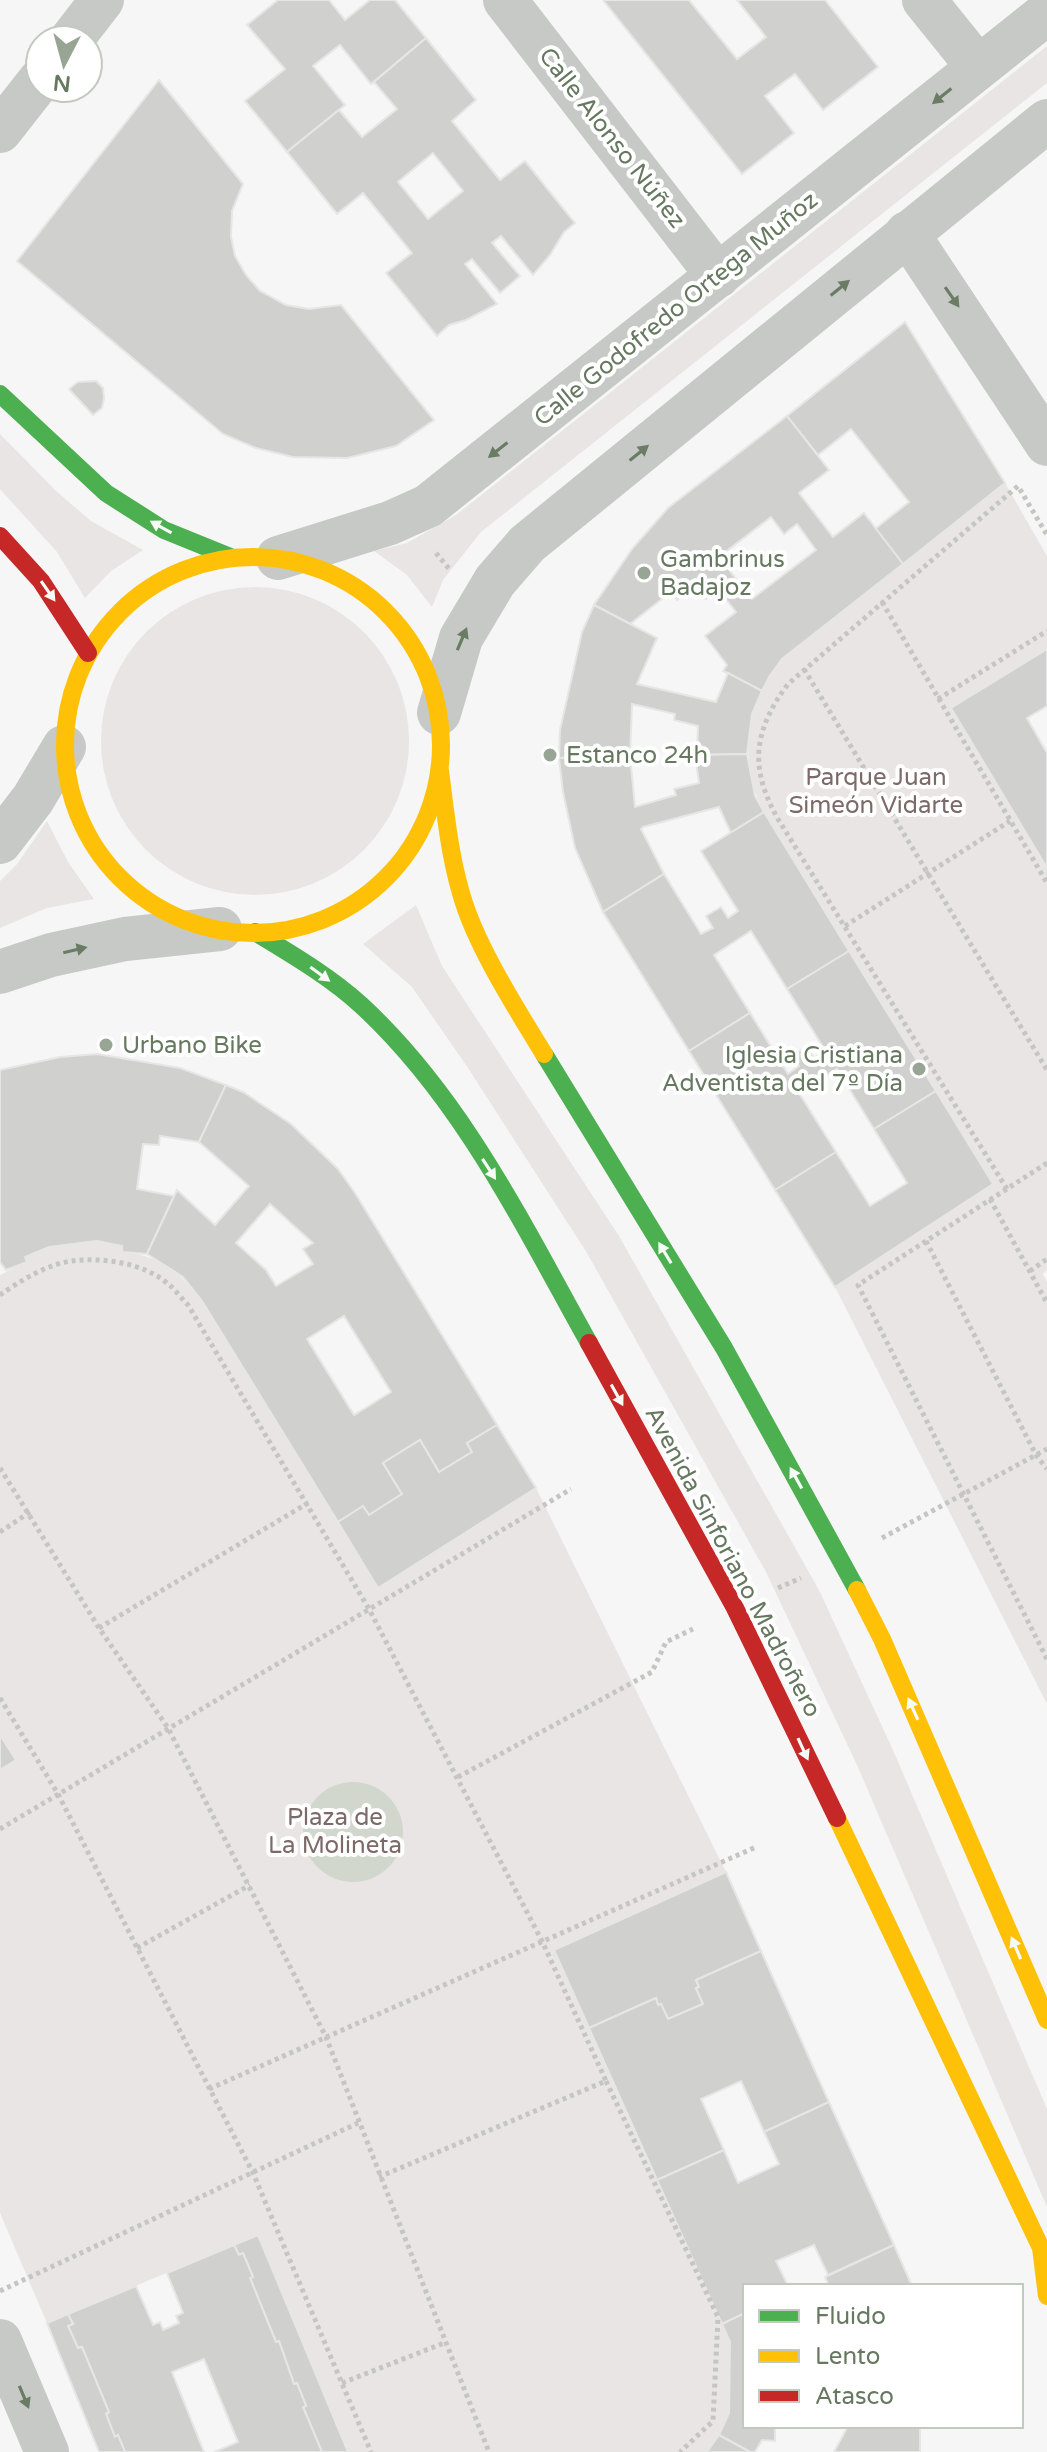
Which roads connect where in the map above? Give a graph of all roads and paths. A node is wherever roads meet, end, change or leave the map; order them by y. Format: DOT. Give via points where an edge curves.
graph roads {
  1 [pos="102,0"];
  2 [pos="505,0"];
  3 [pos="924,0"];
  4 [pos="1047,13"];
  5 [pos="83,24"];
  6 [pos="978,67"];
  7 [pos="24,100"];
  8 [pos="1047,121"];
  9 [pos="0,131"];
  10 [pos="907,233"];
  11 [pos="718,276"];
  12 [pos="0,394"];
  13 [pos="1047,444"];
  14 [pos="1047,535"];
  15 [pos="0,536"];
  16 [pos="233,558"];
  17 [pos="278,558"];
  18 [pos="882,602"];
  19 [pos="1047,631"];
  20 [pos="88,653"];
  21 [pos="804,669"];
  22 [pos="938,699"];
  23 [pos="439,713"];
  24 [pos="64,747"];
  25 [pos="440,771"];
  26 [pos="1010,821"];
  27 [pos="0,842"];
  28 [pos="928,873"];
  29 [pos="1047,883"];
  30 [pos="845,926"];
  31 [pos="237,930"];
  32 [pos="0,972"];
  33 [pos="1047,1070"];
  34 [pos="1047,1163"];
  35 [pos="1007,1189"];
  36 [pos="990,1199"];
  37 [pos="926,1241"];
  38 [pos="1047,1259"];
  39 [pos="1030,1271"];
  40 [pos="0,1295"];
  41 [pos="1047,1303"];
  42 [pos="1047,1449"];
  43 [pos="1036,1455"];
  44 [pos="0,1468"];
  45 [pos="1047,1469"];
  46 [pos="571,1489"];
  47 [pos="964,1494"];
  48 [pos="308,1503"];
  49 [pos="30,1512"];
  50 [pos="0,1532"];
  51 [pos="841,1560"];
  52 [pos="735,1608"];
  53 [pos="369,1609"];
  54 [pos="99,1628"];
  55 [pos="1047,1659"];
  56 [pos="0,1698"];
  57 [pos="168,1728"];
  58 [pos="458,1777"];
  59 [pos="58,1794"];
  60 [pos="0,1829"];
  61 [pos="756,1847"];
  62 [pos="250,1885"];
  63 [pos="542,1941"];
  64 [pos="137,1948"];
  65 [pos="1047,2020"];
  66 [pos="326,2037"];
  67 [pos="606,2081"];
  68 [pos="209,2089"];
  69 [pos="358,2123"];
  70 [pos="253,2173"];
  71 [pos="379,2177"];
  72 [pos="0,2291"];
  73 [pos="1047,2296"];
  74 [pos="0,2341"];
  75 [pos="444,2343"];
  76 [pos="342,2383"];
  77 [pos="47,2452"];
  78 [pos="371,2452"];
  79 [pos="489,2452"];
  80 [pos="680,2452"];
  1 -- 5 [label="street"];
  2 -- 11 [label="street, Calle Alonso Núñez"];
  3 -- 6 [label="street"];
  4 -- 6 [label="street, Calle Godofredo Ortega Muñoz"];
  6 -- 11 [label="street, Calle Godofredo Ortega Muñoz, one-way"];
  7 -- 9 [label="street"];
  8 -- 10 [label="street"];
  10 -- 13 [label="street, one-way"];
  23 -- 10 [label="street, one-way" via="461,638 495,581 527,544"];
  11 -- 17 [label="street, Calle Godofredo Ortega Muñoz, one-way" via="428,506 354,536"];
  16 -- 12 [label="main road, one-way" via="164,530 106,493"];
  14 -- 18 [label="path" via="1018,486"];
  15 -- 20 [label="main road, one-way" via="41,581"];
  16 -- 17 [label="main road"];
  16 -- 20 [label="main road" via="185,569 156,583 106,625"];
  17 -- 23 [label="main road" via="335,575 384,610 427,670"];
  18 -- 21 [label="path"];
  18 -- 22 [label="path"];
  19 -- 22 [label="path"];
  20 -- 24 [label="main road" via="66,714"];
  21 -- 28 [label="path"];
  21 -- 30 [label="path" via="765,718 758,759 761,780 767,800"];
  22 -- 26 [label="path"];
  23 -- 25 [label="main road"];
  24 -- 27 [label="street"];
  24 -- 31 [label="main road" via="77,814 110,868 159,908"];
  25 -- 31 [label="main road" via="423,828 389,876 341,912 314,923 284,931"];
  51 -- 25 [label="main road, one-way" via="724,1348 486,952 465,907 452,859"];
  26 -- 28 [label="path"];
  26 -- 29 [label="path"];
  28 -- 30 [label="path"];
  28 -- 33 [label="path"];
  30 -- 35 [label="path"];
  32 -- 31 [label="street, one-way" via="125,939"];
  31 -- 52 [label="main road, Avenida Sinforiano Madroñero, one-way" via="308,966 360,1004 448,1105 506,1194"];
  34 -- 35 [label="path"];
  35 -- 36 [label="path"];
  36 -- 37 [label="path"];
  36 -- 39 [label="path"];
  37 -- 43 [label="path"];
  37 -- 47 [label="path" via="858,1285"];
  38 -- 39 [label="path"];
  39 -- 41 [label="path"];
  40 -- 48 [label="path" via="71,1261 142,1268 167,1283 188,1305"];
  42 -- 43 [label="path"];
  43 -- 45 [label="path"];
  43 -- 47 [label="path"];
  44 -- 49 [label="path"];
  46 -- 53 [label="path"];
  47 -- 51 [label="path"];
  47 -- 55 [label="path"];
  48 -- 53 [label="path"];
  48 -- 54 [label="path"];
  49 -- 50 [label="path"];
  49 -- 54 [label="path"];
  51 -- 52 [label="path"];
  65 -- 51 [label="main road, one-way" via="888,1652"];
  52 -- 58 [label="path" via="666,1642 652,1672"];
  52 -- 73 [label="main road, Avenida Sinforiano Madroñero, one-way" via="1041,2248"];
  53 -- 57 [label="path"];
  53 -- 58 [label="path"];
  54 -- 57 [label="path"];
  56 -- 59 [label="path"];
  57 -- 59 [label="path"];
  57 -- 62 [label="path"];
  58 -- 63 [label="path"];
  59 -- 60 [label="path"];
  59 -- 64 [label="path"];
  61 -- 63 [label="path"];
  62 -- 64 [label="path"];
  62 -- 66 [label="path"];
  63 -- 66 [label="path"];
  63 -- 67 [label="path"];
  64 -- 68 [label="path"];
  66 -- 68 [label="path"];
  66 -- 69 [label="path"];
  67 -- 71 [label="path"];
  67 -- 80 [label="path" via="718,2317 713,2421"];
  68 -- 70 [label="path"];
  69 -- 70 [label="path"];
  69 -- 71 [label="path"];
  70 -- 72 [label="path"];
  70 -- 76 [label="path"];
  71 -- 75 [label="path"];
  74 -- 77 [label="street, one-way"];
  75 -- 76 [label="path"];
  75 -- 79 [label="path"];
  76 -- 78 [label="path"];
}
